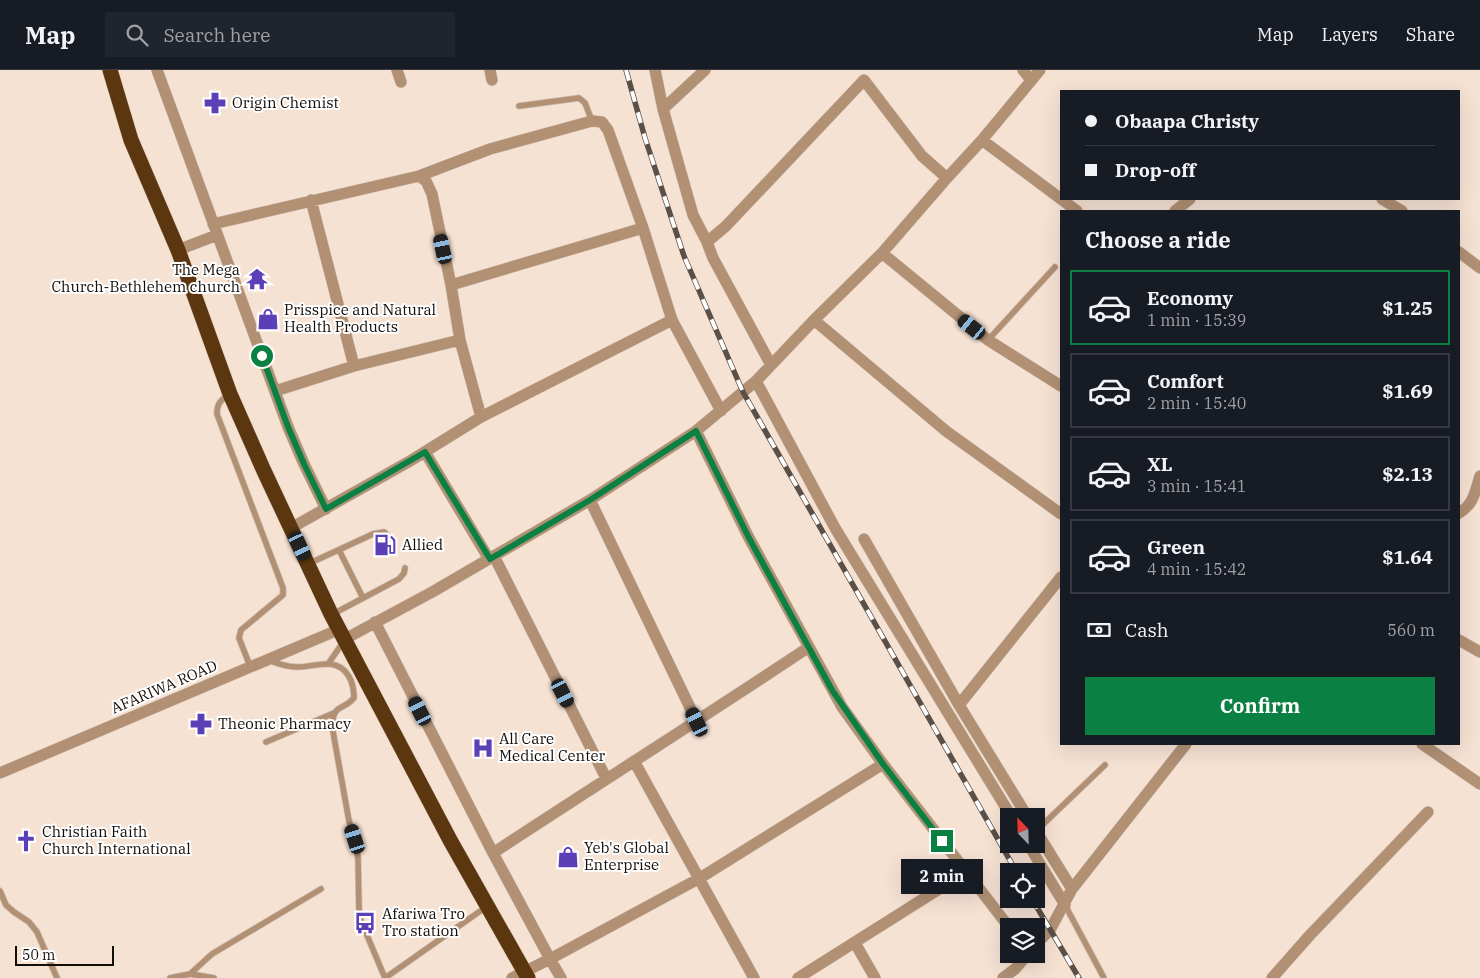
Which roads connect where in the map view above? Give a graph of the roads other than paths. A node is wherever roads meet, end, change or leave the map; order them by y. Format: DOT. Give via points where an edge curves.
graph roads {
  1 [pos="110,70"];
  2 [pos="157,70"];
  3 [pos="398,70"];
  4 [pos="655,70"];
  5 [pos="705,70"];
  6 [pos="856,70"];
  7 [pos="1023,70"];
  8 [pos="1040,70"];
  9 [pos="864,80"];
  10 [pos="1032,80"];
  11 [pos="401,82"];
  12 [pos="519,106"];
  13 [pos="663,109"];
  14 [pos="592,121"];
  15 [pos="982,140"];
  16 [pos="419,176"];
  17 [pos="947,178"];
  18 [pos="1060,198"];
  19 [pos="311,200"];
  20 [pos="1062,200"];
  21 [pos="1189,200"];
  22 [pos="1384,200"];
  23 [pos="1076,210"];
  24 [pos="1176,210"];
  25 [pos="1400,210"];
  26 [pos="643,228"];
  27 [pos="215,229"];
  28 [pos="707,242"];
  29 [pos="178,250"];
  30 [pos="882,253"];
  31 [pos="1460,253"];
  32 [pos="1054,267"];
  33 [pos="1480,268"];
  34 [pos="451,286"];
  35 [pos="672,320"];
  36 [pos="814,320"];
  37 [pos="460,340"];
  38 [pos="988,340"];
  39 [pos="772,365"];
  40 [pos="354,366"];
  41 [pos="756,381"];
  42 [pos="1060,385"];
  43 [pos="275,391"];
  44 [pos="230,394"];
  45 [pos="720,411"];
  46 [pos="481,417"];
  47 [pos="696,431"];
  48 [pos="425,452"];
  49 [pos="1480,476"];
  50 [pos="590,500"];
  51 [pos="326,509"];
  52 [pos="1460,512"];
  53 [pos="1060,513"];
  54 [pos="291,528"];
  55 [pos="391,538"];
  56 [pos="864,539"];
  57 [pos="339,550"];
  58 [pos="492,557"];
  59 [pos="308,564"];
  60 [pos="405,568"];
  61 [pos="1060,578"];
  62 [pos="363,598"];
  63 [pos="331,614"];
  64 [pos="375,622"];
  65 [pos="342,634"];
  66 [pos="1460,641"];
  67 [pos="809,647"];
  68 [pos="1480,652"];
  69 [pos="267,659"];
  70 [pos="328,664"];
  71 [pos="250,666"];
  72 [pos="959,705"];
  73 [pos="334,713"];
  74 [pos="697,722"];
  75 [pos="266,742"];
  76 [pos="1185,745"];
  77 [pos="1423,745"];
  78 [pos="634,761"];
  79 [pos="883,764"];
  80 [pos="1105,764"];
  81 [pos="0,774"];
  82 [pos="606,778"];
  83 [pos="1480,784"];
  84 [pos="1006,808"];
  85 [pos="1023,808"];
  86 [pos="1428,812"];
  87 [pos="1045,821"];
  88 [pos="1045,845"];
  89 [pos="493,853"];
  90 [pos="1033,853"];
  91 [pos="966,872"];
  92 [pos="700,878"];
  93 [pos="321,889"];
  94 [pos="1072,889"];
  95 [pos="0,891"];
  96 [pos="1065,905"];
  97 [pos="487,906"];
  98 [pos="1002,918"];
  99 [pos="1045,935"];
  100 [pos="855,943"];
  101 [pos="550,959"];
  102 [pos="1020,963"];
  103 [pos="190,974"];
  104 [pos="521,976"];
  105 [pos="56,978"];
  106 [pos="170,978"];
  107 [pos="214,978"];
  108 [pos="385,978"];
  109 [pos="562,978"];
  110 [pos="754,978"];
  111 [pos="798,978"];
  112 [pos="875,978"];
  113 [pos="1004,978"];
  114 [pos="1104,978"];
  115 [pos="1272,978"];
  1 -- 29 [label="highway" via="131,140"];
  2 -- 27 [label="street"];
  3 -- 11 [label="street"];
  4 -- 13 [label="street"];
  5 -- 13 [label="street"];
  6 -- 9 [label="street"];
  7 -- 10 [label="street"];
  8 -- 10 [label="street, AFARIWA ROAD"];
  9 -- 17 [label="street" via="922,156"];
  9 -- 28 [label="street" via="726,226"];
  10 -- 15 [label="street, AFARIWA ROAD"];
  12 -- 14 [label="lane" via="579,98 585,103"];
  13 -- 28 [label="street" via="693,215"];
  14 -- 16 [label="street" via="490,149"];
  14 -- 26 [label="street" via="602,122 608,130"];
  15 -- 17 [label="street, AFARIWA ROAD"];
  15 -- 18 [label="street"];
  16 -- 19 [label="street"];
  16 -- 34 [label="street" via="426,181 432,194"];
  17 -- 30 [label="street, AFARIWA ROAD"];
  19 -- 27 [label="street"];
  19 -- 40 [label="street"];
  20 -- 23 [label="street"];
  21 -- 24 [label="street"];
  22 -- 25 [label="street"];
  26 -- 34 [label="street"];
  26 -- 35 [label="street"];
  27 -- 29 [label="street"];
  27 -- 43 [label="street"];
  28 -- 39 [label="street"];
  29 -- 44 [label="highway"];
  30 -- 36 [label="street, AFARIWA ROAD"];
  30 -- 38 [label="street"];
  31 -- 33 [label="street"];
  32 -- 38 [label="lane"];
  34 -- 37 [label="street"];
  35 -- 45 [label="street"];
  35 -- 46 [label="street"];
  36 -- 39 [label="street, AFARIWA ROAD"];
  36 -- 53 [label="street" via="946,431"];
  37 -- 40 [label="street"];
  37 -- 46 [label="street"];
  38 -- 42 [label="street"];
  39 -- 41 [label="street, AFARIWA ROAD"];
  40 -- 43 [label="street"];
  41 -- 45 [label="street, AFARIWA ROAD"];
  41 -- 84 [label="street" via="835,528"];
  43 -- 51 [label="street"];
  44 -- 54 [label="highway"];
  44 -- 71 [label="lane" via="219,402 216,414 283,588 283,595 239,633"];
  45 -- 47 [label="street, AFARIWA ROAD"];
  46 -- 48 [label="street"];
  47 -- 50 [label="street, AFARIWA ROAD"];
  47 -- 67 [label="street" via="749,538"];
  48 -- 51 [label="street"];
  48 -- 58 [label="street"];
  49 -- 52 [label="street" via="1474,498"];
  50 -- 58 [label="street, AFARIWA ROAD"];
  50 -- 74 [label="street"];
  51 -- 54 [label="street"];
  54 -- 59 [label="highway"];
  55 -- 57 [label="lane" via="384,532 373,534"];
  56 -- 72 [label="street"];
  57 -- 59 [label="lane"];
  57 -- 62 [label="lane"];
  58 -- 64 [label="street, AFARIWA ROAD"];
  58 -- 82 [label="street"];
  59 -- 63 [label="highway"];
  60 -- 62 [label="lane" via="399,579"];
  61 -- 72 [label="street"];
  62 -- 63 [label="lane"];
  63 -- 65 [label="highway"];
  64 -- 65 [label="street, AFARIWA ROAD"];
  64 -- 89 [label="street"];
  65 -- 69 [label="street, AFARIWA ROAD"];
  65 -- 70 [label="lane"];
  65 -- 97 [label="highway"];
  66 -- 68 [label="street"];
  67 -- 74 [label="street"];
  67 -- 79 [label="street" via="842,707"];
  69 -- 70 [label="lane" via="283,666"];
  69 -- 71 [label="street, AFARIWA ROAD"];
  70 -- 73 [label="lane" via="338,666 353,683 354,698"];
  71 -- 81 [label="street, AFARIWA ROAD"];
  72 -- 85 [label="street"];
  73 -- 75 [label="lane"];
  73 -- 108 [label="lane" via="332,726 358,858 361,921"];
  74 -- 78 [label="street"];
  76 -- 94 [label="street"];
  77 -- 83 [label="street"];
  78 -- 82 [label="street"];
  78 -- 92 [label="street"];
  79 -- 91 [label="street"];
  79 -- 92 [label="street"];
  80 -- 87 [label="lane"];
  82 -- 89 [label="street"];
  86 -- 115 [label="street"];
  88 -- 94 [label="street"];
  89 -- 101 [label="street"];
  90 -- 96 [label="street"];
  91 -- 98 [label="street"];
  91 -- 100 [label="street"];
  92 -- 101 [label="street"];
  92 -- 110 [label="street"];
  93 -- 103 [label="lane" via="212,954"];
  94 -- 96 [label="street"];
  95 -- 105 [label="lane" via="6,905 37,932"];
  96 -- 99 [label="street"];
  96 -- 114 [label="lane"];
  97 -- 104 [label="highway"];
  97 -- 108 [label="lane"];
  100 -- 111 [label="street"];
  100 -- 112 [label="street"];
  101 -- 104 [label="street"];
  101 -- 109 [label="street"];
  102 -- 113 [label="street"];
  103 -- 106 [label="lane"];
  103 -- 107 [label="lane"];
}
